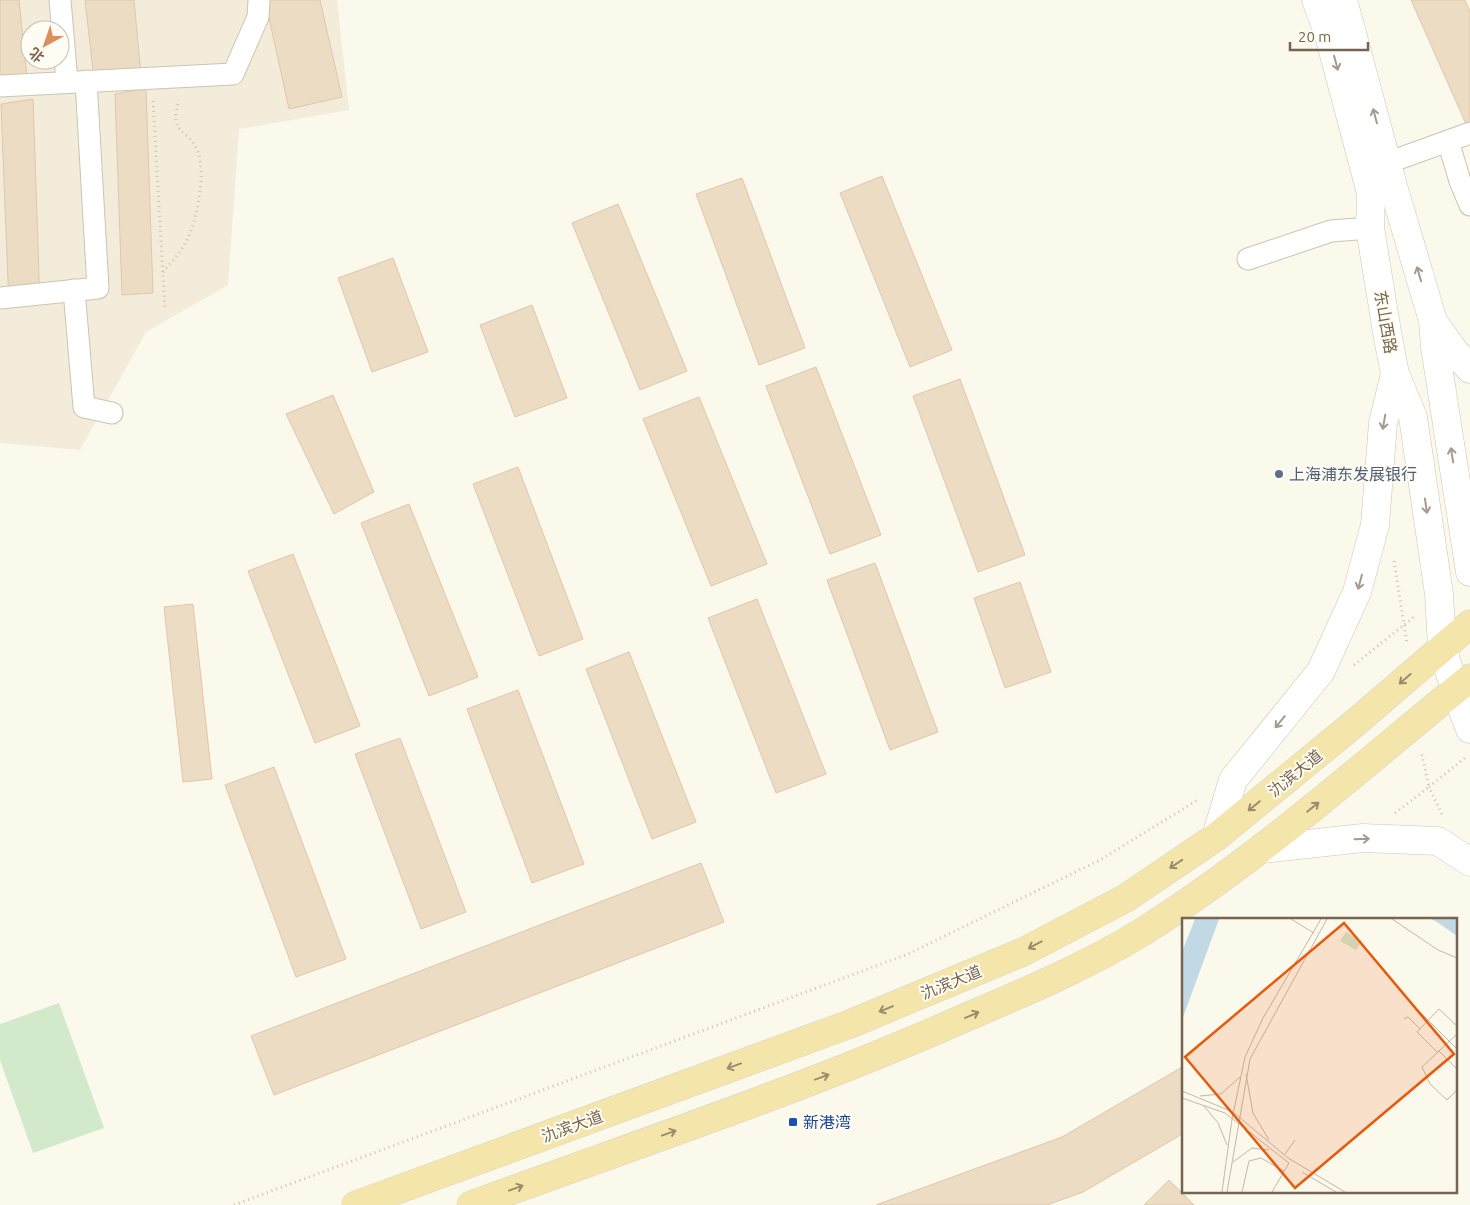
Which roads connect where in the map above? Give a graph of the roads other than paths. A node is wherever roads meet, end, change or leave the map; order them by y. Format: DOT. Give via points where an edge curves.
graph roads {
  1 [pos="60,0"];
  2 [pos="259,0"];
  3 [pos="1316,0"];
  4 [pos="1343,0"];
  5 [pos="76,82"];
  6 [pos="0,86"];
  7 [pos="1470,133"];
  8 [pos="1448,141"];
  9 [pos="1387,163"];
  10 [pos="1470,205"];
  11 [pos="1370,228"];
  12 [pos="1248,260"];
  13 [pos="74,290"];
  14 [pos="0,298"];
  15 [pos="1434,334"];
  16 [pos="1388,338"];
  17 [pos="1470,369"];
  18 [pos="1395,374"];
  19 [pos="112,413"];
  20 [pos="1470,572"];
  21 [pos="1470,624"];
  22 [pos="1442,647"];
  23 [pos="1462,684"];
  24 [pos="1470,729"];
  25 [pos="1216,837"];
  26 [pos="1262,849"];
  27 [pos="1470,862"];
  28 [pos="356,1205"];
  29 [pos="470,1205"];
  1 -- 5 [label="street"];
  2 -- 5 [label="street" via="258,17 233,74"];
  3 -- 11 [label="main road, 东山西路, one-way" via="1328,32 1371,193"];
  9 -- 4 [label="main road, one-way"];
  5 -- 6 [label="street"];
  5 -- 13 [label="street" via="98,288"];
  7 -- 8 [label="street"];
  8 -- 9 [label="street"];
  8 -- 10 [label="street"];
  15 -- 9 [label="main road, one-way"];
  11 -- 12 [label="street" via="1331,231"];
  11 -- 16 [label="main road, 东山西路"];
  13 -- 14 [label="street"];
  13 -- 19 [label="street" via="84,407"];
  15 -- 16 [label="main road" via="1420,358 1408,356"];
  15 -- 17 [label="main road"];
  20 -- 15 [label="main road, one-way"];
  16 -- 18 [label="main road, 东山西路"];
  18 -- 22 [label="main road, 东山西路, one-way" via="1413,417 1439,594"];
  18 -- 25 [label="main road, one-way" via="1383,423 1375,525 1357,592 1321,671 1233,780"];
  21 -- 22 [label="main road, 氿滨大道"];
  22 -- 23 [label="main road, 东山西路"];
  22 -- 25 [label="main road, 氿滨大道, one-way"];
  23 -- 24 [label="main road, 东山西路"];
  26 -- 23 [label="main road, one-way"];
  25 -- 28 [label="main road, 氿滨大道, one-way" via="1126,898 1023,952 850,1024"];
  26 -- 27 [label="main road, one-way" via="1363,838 1438,841"];
  29 -- 26 [label="main road, one-way" via="868,1060 1046,983 1142,932"];
}
